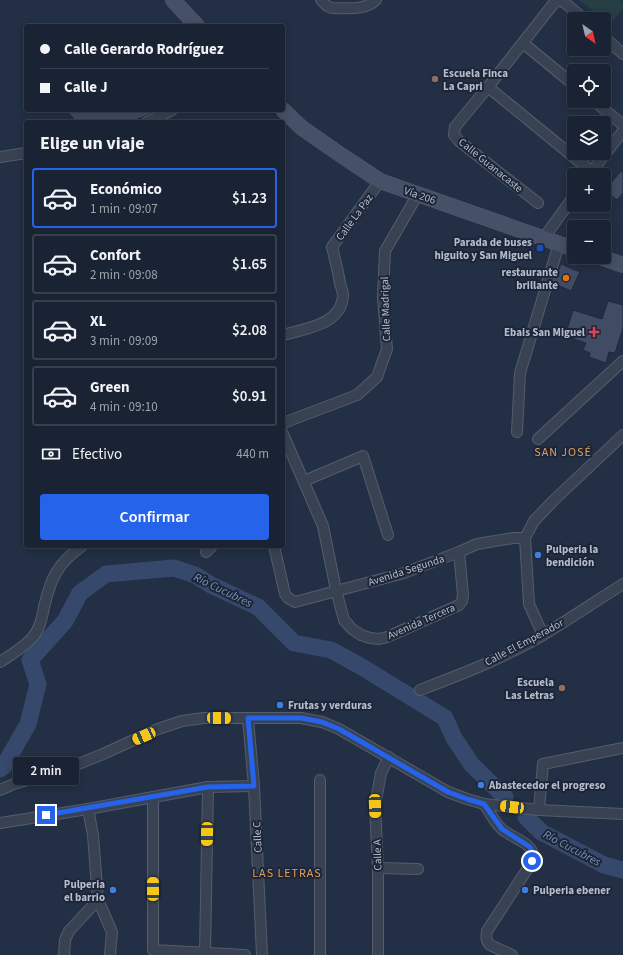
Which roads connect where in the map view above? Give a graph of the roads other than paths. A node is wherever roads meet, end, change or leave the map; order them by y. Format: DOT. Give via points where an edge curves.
graph roads {
  1 [pos="173,0"];
  2 [pos="321,0"];
  3 [pos="376,0"];
  4 [pos="576,12"];
  5 [pos="195,24"];
  6 [pos="523,43"];
  7 [pos="611,43"];
  8 [pos="623,54"];
  9 [pos="567,79"];
  10 [pos="488,88"];
  11 [pos="602,108"];
  12 [pos="168,112"];
  13 [pos="285,112"];
  14 [pos="151,120"];
  15 [pos="623,125"];
  16 [pos="623,131"];
  17 [pos="24,153"];
  18 [pos="0,157"];
  19 [pos="584,168"];
  20 [pos="594,168"];
  21 [pos="380,181"];
  22 [pos="418,194"];
  23 [pos="538,203"];
  24 [pos="567,206"];
  25 [pos="543,239"];
  26 [pos="559,244"];
  27 [pos="567,247"];
  28 [pos="611,261"];
  29 [pos="623,265"];
  30 [pos="285,334"];
  31 [pos="623,361"];
  32 [pos="285,423"];
  33 [pos="517,432"];
  34 [pos="623,434"];
  35 [pos="285,438"];
  36 [pos="538,439"];
  37 [pos="304,481"];
  38 [pos="388,535"];
  39 [pos="525,538"];
  40 [pos="79,548"];
  41 [pos="274,548"];
  42 [pos="459,552"];
  43 [pos="623,584"];
  44 [pos="336,590"];
  45 [pos="543,635"];
  46 [pos="0,662"];
  47 [pos="420,690"];
  48 [pos="248,718"];
  49 [pos="623,748"];
  50 [pos="389,757"];
  51 [pos="320,780"];
  52 [pos="254,786"];
  53 [pos="208,787"];
  54 [pos="0,790"];
  55 [pos="152,797"];
  56 [pos="484,804"];
  57 [pos="88,809"];
  58 [pos="539,810"];
  59 [pos="623,814"];
  60 [pos="0,823"];
  61 [pos="378,868"];
  62 [pos="418,869"];
  63 [pos="98,900"];
  64 [pos="174,953"];
  65 [pos="205,953"];
  66 [pos="64,955"];
  67 [pos="110,955"];
  68 [pos="245,955"];
  69 [pos="262,955"];
  70 [pos="320,955"];
  71 [pos="378,955"];
  72 [pos="512,955"];
  1 -- 5 [label="main road"];
  2 -- 3 [label="street" via="332,8 364,7"];
  4 -- 6 [label="street, Calle Guanacaste" via="565,2 560,0 554,3"];
  6 -- 9 [label="street"];
  6 -- 10 [label="street, Calle Guanacaste"];
  7 -- 8 [label="street"];
  10 -- 19 [label="street"];
  10 -- 23 [label="street, Calle Guanacaste" via="455,127 454,135"];
  11 -- 15 [label="street"];
  12 -- 14 [label="street"];
  13 -- 21 [label="main road, Vía 206" via="302,128"];
  16 -- 20 [label="street"];
  17 -- 18 [label="street"];
  21 -- 22 [label="main road, Vía 206"];
  21 -- 30 [label="street, Calle La Paz" via="332,247 343,295 341,305 329,320 320,325"];
  22 -- 25 [label="main road, Vía 206"];
  22 -- 32 [label="street, Calle Madrigal" via="385,251 383,297 387,348 377,376 357,395"];
  24 -- 25 [label="street"];
  25 -- 26 [label="main road, Vía 206"];
  26 -- 27 [label="main road, Vía 206"];
  26 -- 33 [label="street" via="520,373"];
  28 -- 29 [label="main road"];
  31 -- 36 [label="street"];
  34 -- 39 [label="street" via="534,521"];
  35 -- 37 [label="street, Avenida Tercera"];
  37 -- 38 [label="street" via="363,456"];
  37 -- 44 [label="street, Avenida Tercera" via="323,526"];
  39 -- 42 [label="street, Avenida Segunda" via="477,544"];
  39 -- 45 [label="street" via="529,604"];
  40 -- 46 [label="street" via="58,567 42,620 33,637 22,648"];
  41 -- 44 [label="street, Avenida Segunda" via="288,598 295,602"];
  42 -- 44 [label="street, Avenida Segunda" via="404,573"];
  42 -- 44 [label="street, Avenida Tercera" via="463,595 459,605 387,637 370,638 352,629 344,620"];
  43 -- 45 [label="street, Calle El Emperador"];
  45 -- 47 [label="street, Calle El Emperador" via="466,673"];
  48 -- 50 [label="street" via="301,718 322,722"];
  48 -- 52 [label="street, Calle C"];
  48 -- 54 [label="street" via="182,721 70,767"];
  49 -- 58 [label="street" via="543,764"];
  50 -- 56 [label="street" via="448,792"];
  50 -- 61 [label="street, Calle A" via="381,774 375,806"];
  51 -- 70 [label="street"];
  52 -- 53 [label="street"];
  52 -- 69 [label="street, Calle C"];
  53 -- 55 [label="street"];
  53 -- 65 [label="street"];
  55 -- 57 [label="street"];
  55 -- 64 [label="street" via="153,950"];
  56 -- 58 [label="street"];
  56 -- 72 [label="street" via="502,829 526,843 532,851 530,865 486,935 490,945"];
  57 -- 60 [label="street"];
  57 -- 63 [label="street" via="93,835"];
  58 -- 59 [label="street"];
  61 -- 62 [label="street"];
  61 -- 71 [label="street, Calle A"];
  63 -- 66 [label="street" via="69,931 65,940"];
  63 -- 67 [label="street" via="112,932"];
  64 -- 65 [label="street"];
  65 -- 68 [label="street"];
}
